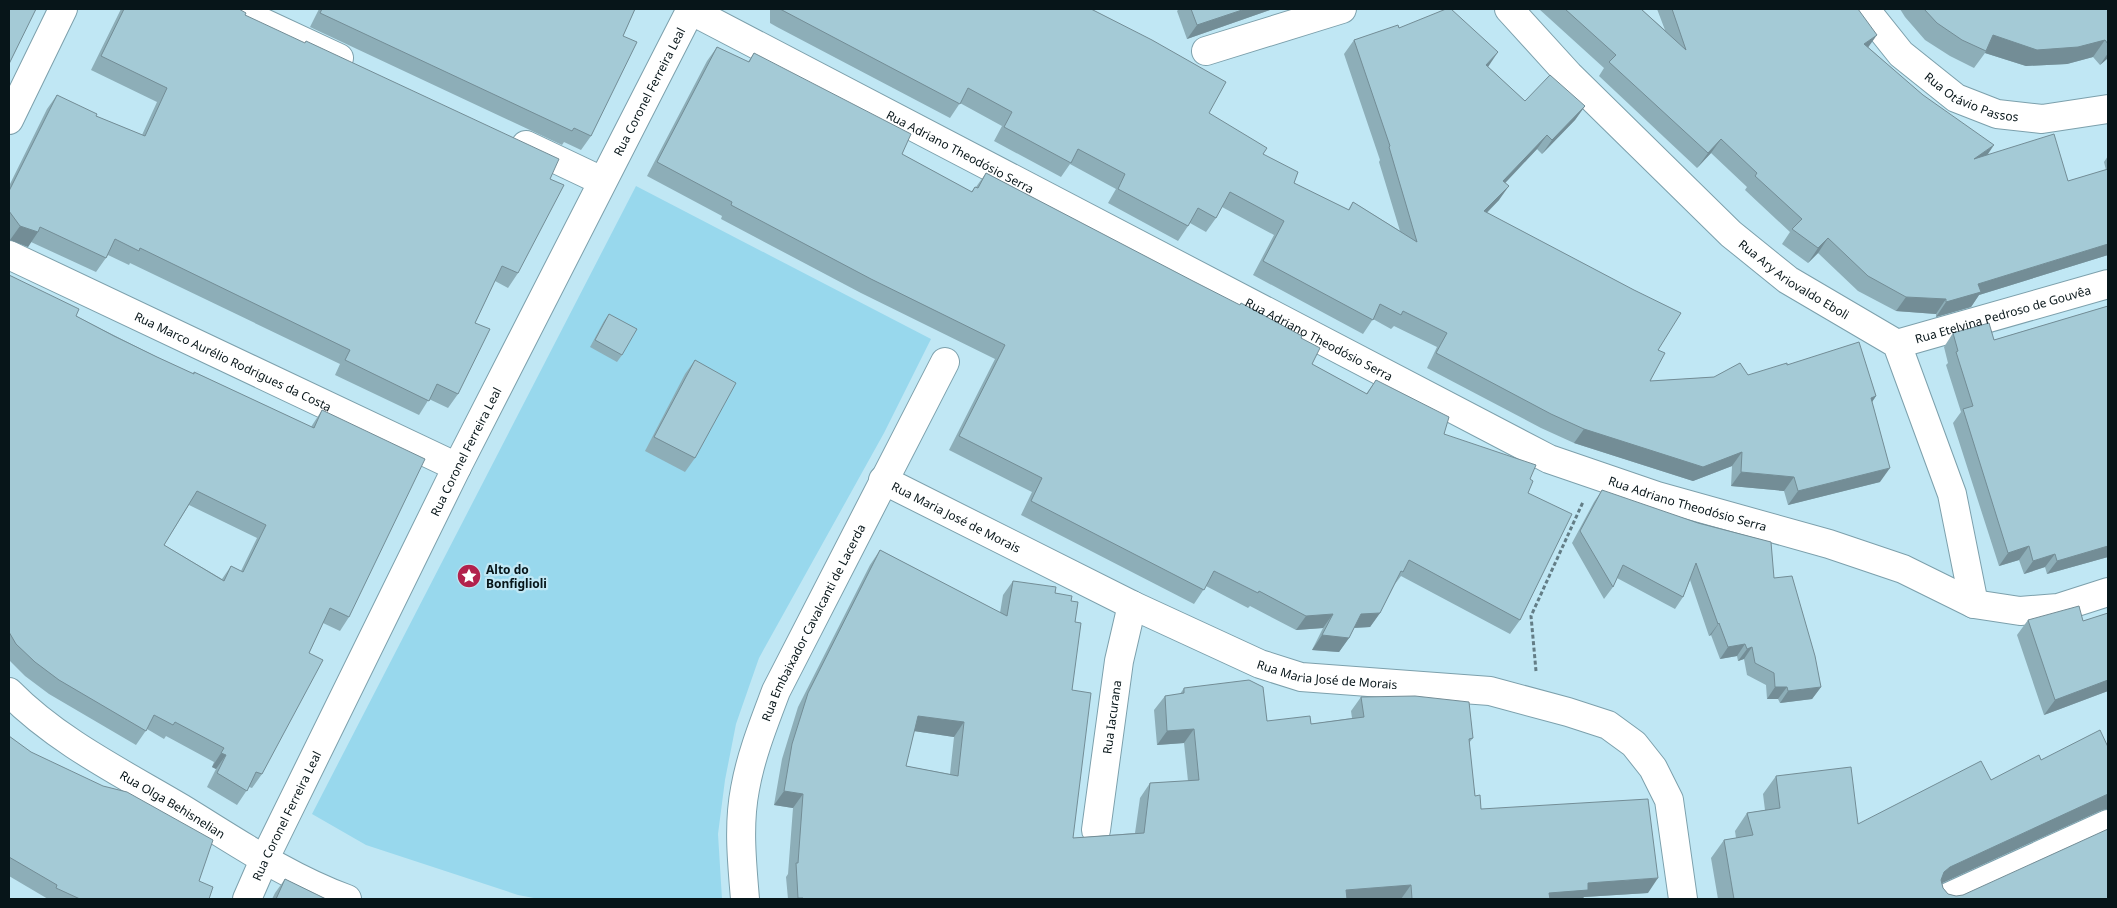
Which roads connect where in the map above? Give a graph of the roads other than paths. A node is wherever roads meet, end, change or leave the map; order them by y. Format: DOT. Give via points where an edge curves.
graph roads {
  1 [pos="63,9"];
  2 [pos="234,9"];
  3 [pos="690,9"];
  4 [pos="1342,9"];
  5 [pos="1509,9"];
  6 [pos="1865,9"];
  7 [pos="1206,51"];
  8 [pos="360,68"];
  9 [pos="2108,108"];
  10 [pos="9,120"];
  11 [pos="503,135"];
  12 [pos="602,181"];
  13 [pos="9,255"];
  14 [pos="2108,284"];
  15 [pos="1898,344"];
  16 [pos="945,362"];
  17 [pos="457,467"];
  18 [pos="883,480"];
  19 [pos="2108,592"];
  20 [pos="1974,604"];
  21 [pos="1132,606"];
  22 [pos="9,692"];
  23 [pos="2108,824"];
  24 [pos="1096,830"];
  25 [pos="264,860"];
  26 [pos="247,899"];
  27 [pos="347,899"];
  28 [pos="745,899"];
  29 [pos="1683,899"];
  30 [pos="1944,899"];
  1 -- 10 [label="street"];
  2 -- 8 [label="street"];
  3 -- 12 [label="street, Rua Coronel Ferreira Leal"];
  3 -- 20 [label="street, Rua Adriano Theodósio Serra" via="1549,459 1657,496 1829,544 1903,569"];
  4 -- 7 [label="street"];
  5 -- 15 [label="street, Rua Ary Ariovaldo Eboli" via="1569,75 1731,234 1788,280"];
  6 -- 9 [label="street, Rua Otávio Passos" via="1901,54 1956,98 1997,114 2042,119"];
  11 -- 12 [label="street"];
  12 -- 17 [label="street, Rua Coronel Ferreira Leal"];
  13 -- 17 [label="street, Rua Marco Aurélio Rodrigues da Costa"];
  14 -- 15 [label="street, Rua Etelvina Pedroso de Gouvêa"];
  15 -- 20 [label="street" via="1952,494"];
  16 -- 18 [label="street, Rua Embaixador Cavalcanti de Lacerda"];
  17 -- 25 [label="street, Rua Coronel Ferreira Leal"];
  18 -- 21 [label="street, Rua Maria José de Morais"];
  18 -- 28 [label="street, Rua Embaixador Cavalcanti de Lacerda" via="776,691 756,746 744,799 741,836"];
  19 -- 20 [label="street, Rua Adriano Theodósio Serra" via="2058,608 2020,611"];
  21 -- 24 [label="street, Rua Iacurana" via="1119,661"];
  21 -- 29 [label="street, Rua Maria José de Morais" via="1260,664 1301,677 1490,691 1608,725 1634,744 1653,768 1669,800"];
  22 -- 25 [label="street, Rua Olga Behisnelian" via="68,740"];
  23 -- 30 [label="street"];
  25 -- 26 [label="street, Rua Coronel Ferreira Leal"];
  25 -- 27 [label="street, Rua Olga Behisnelian"];
}
